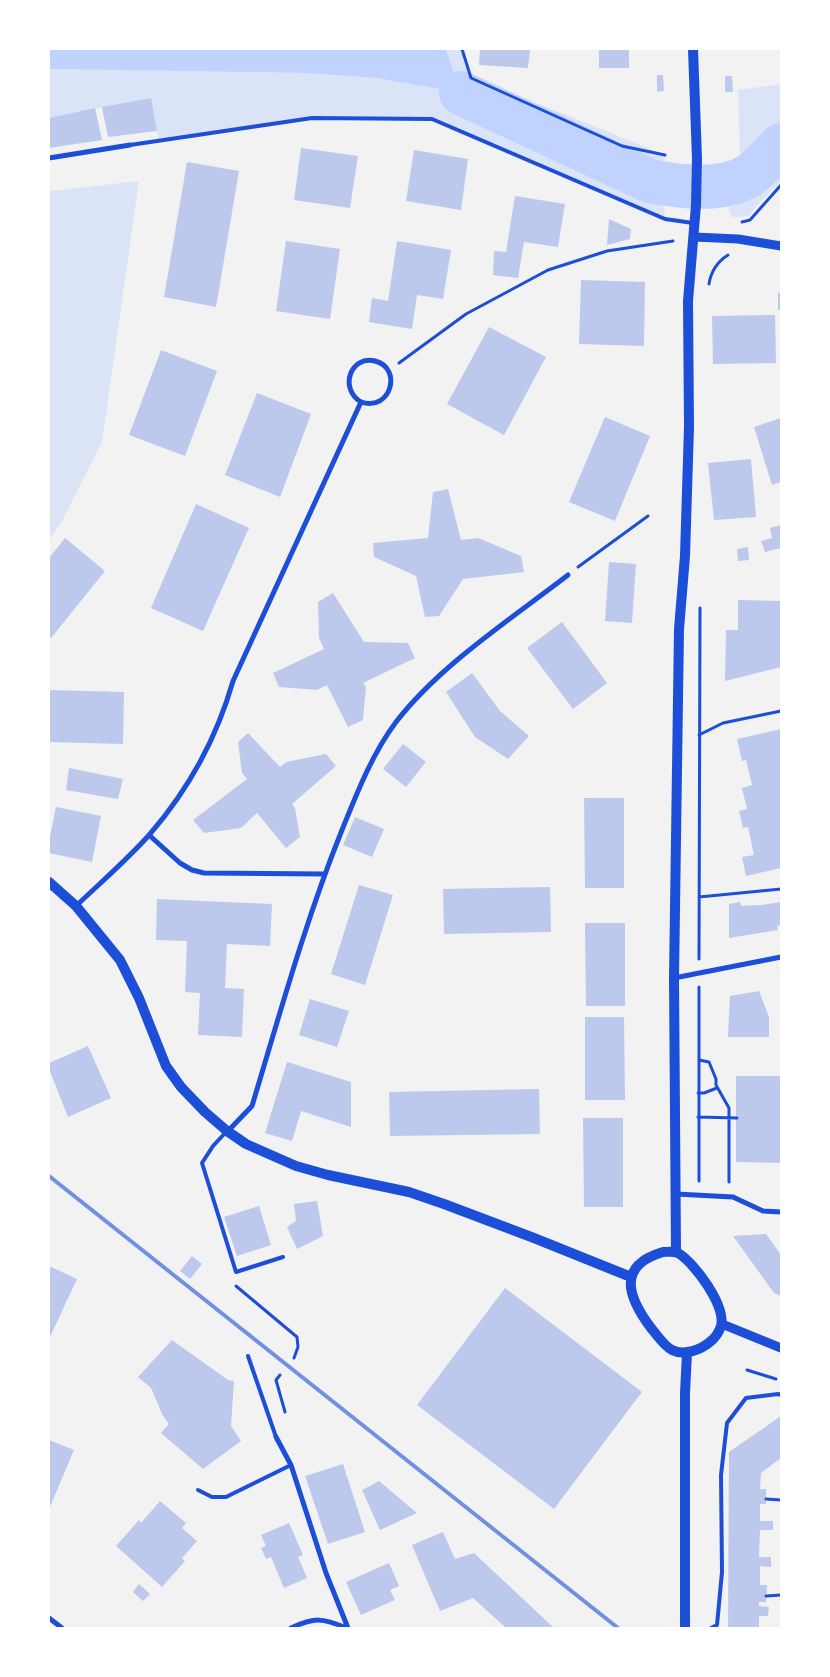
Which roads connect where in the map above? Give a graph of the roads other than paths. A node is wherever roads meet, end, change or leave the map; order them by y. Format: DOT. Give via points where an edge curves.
graph roads {
  1 [pos="693,49"];
  2 [pos="130,145"];
  3 [pos="49,158"];
  4 [pos="695,223"];
  5 [pos="694,237"];
  6 [pos="781,246"];
  7 [pos="361,402"];
  8 [pos="568,575"];
  9 [pos="149,835"];
  10 [pos="324,874"];
  11 [pos="49,882"];
  12 [pos="76,906"];
  13 [pos="781,957"];
  14 [pos="674,978"];
  15 [pos="227,1132"];
  16 [pos="676,1194"];
  17 [pos="781,1212"];
  18 [pos="676,1252"];
  19 [pos="283,1257"];
  20 [pos="631,1277"];
  21 [pos="722,1324"];
  22 [pos="781,1348"];
  23 [pos="687,1353"];
  24 [pos="248,1356"];
  25 [pos="781,1395"];
  26 [pos="276,1437"];
  27 [pos="291,1465"];
  28 [pos="198,1490"];
  29 [pos="49,1618"];
  30 [pos="62,1628"];
  31 [pos="291,1628"];
  32 [pos="348,1628"];
  33 [pos="685,1628"];
  34 [pos="711,1628"];
  1 -- 4 [label="main road" via="697,163"];
  2 -- 3 [label="street"];
  2 -- 4 [label="lane" via="312,118 432,119 665,219"];
  4 -- 5 [label="main road"];
  5 -- 6 [label="street" via="738,239"];
  5 -- 14 [label="main road" via="688,302 688,436 679,629"];
  7 -- 7 [label="street" via="381,400 391,387 388,371 375,361 359,364 349,377 352,393"];
  7 -- 9 [label="street" via="233,682 213,736 180,793"];
  8 -- 10 [label="street" via="449,668 396,722 361,782"];
  9 -- 10 [label="street" via="180,862 204,873"];
  9 -- 12 [label="street"];
  10 -- 15 [label="street" via="252,1106"];
  11 -- 12 [label="main road"];
  12 -- 15 [label="main road" via="120,960 166,1066 181,1087"];
  13 -- 14 [label="street"];
  14 -- 16 [label="main road"];
  15 -- 19 [label="lane" via="202,1163 236,1272"];
  15 -- 20 [label="main road" via="296,1166 409,1192"];
  16 -- 17 [label="street" via="733,1197 763,1210"];
  16 -- 18 [label="main road"];
  18 -- 20 [label="main road" via="650,1256 639,1264"];
  18 -- 21 [label="main road" via="690,1262 707,1285 718,1304"];
  20 -- 23 [label="main road" via="631,1292 650,1326 672,1350"];
  21 -- 22 [label="street"];
  21 -- 23 [label="main road" via="716,1337 706,1346"];
  23 -- 33 [label="main road"];
  24 -- 26 [label="lane"];
  25 -- 34 [label="lane" via="746,1398 727,1422 721,1475 722,1572 717,1625"];
  26 -- 27 [label="street"];
  27 -- 28 [label="lane" via="226,1497 212,1497"];
  27 -- 32 [label="street" via="326,1573"];
  29 -- 30 [label="street"];
  31 -- 32 [label="street" via="306,1621 325,1619"];
}
